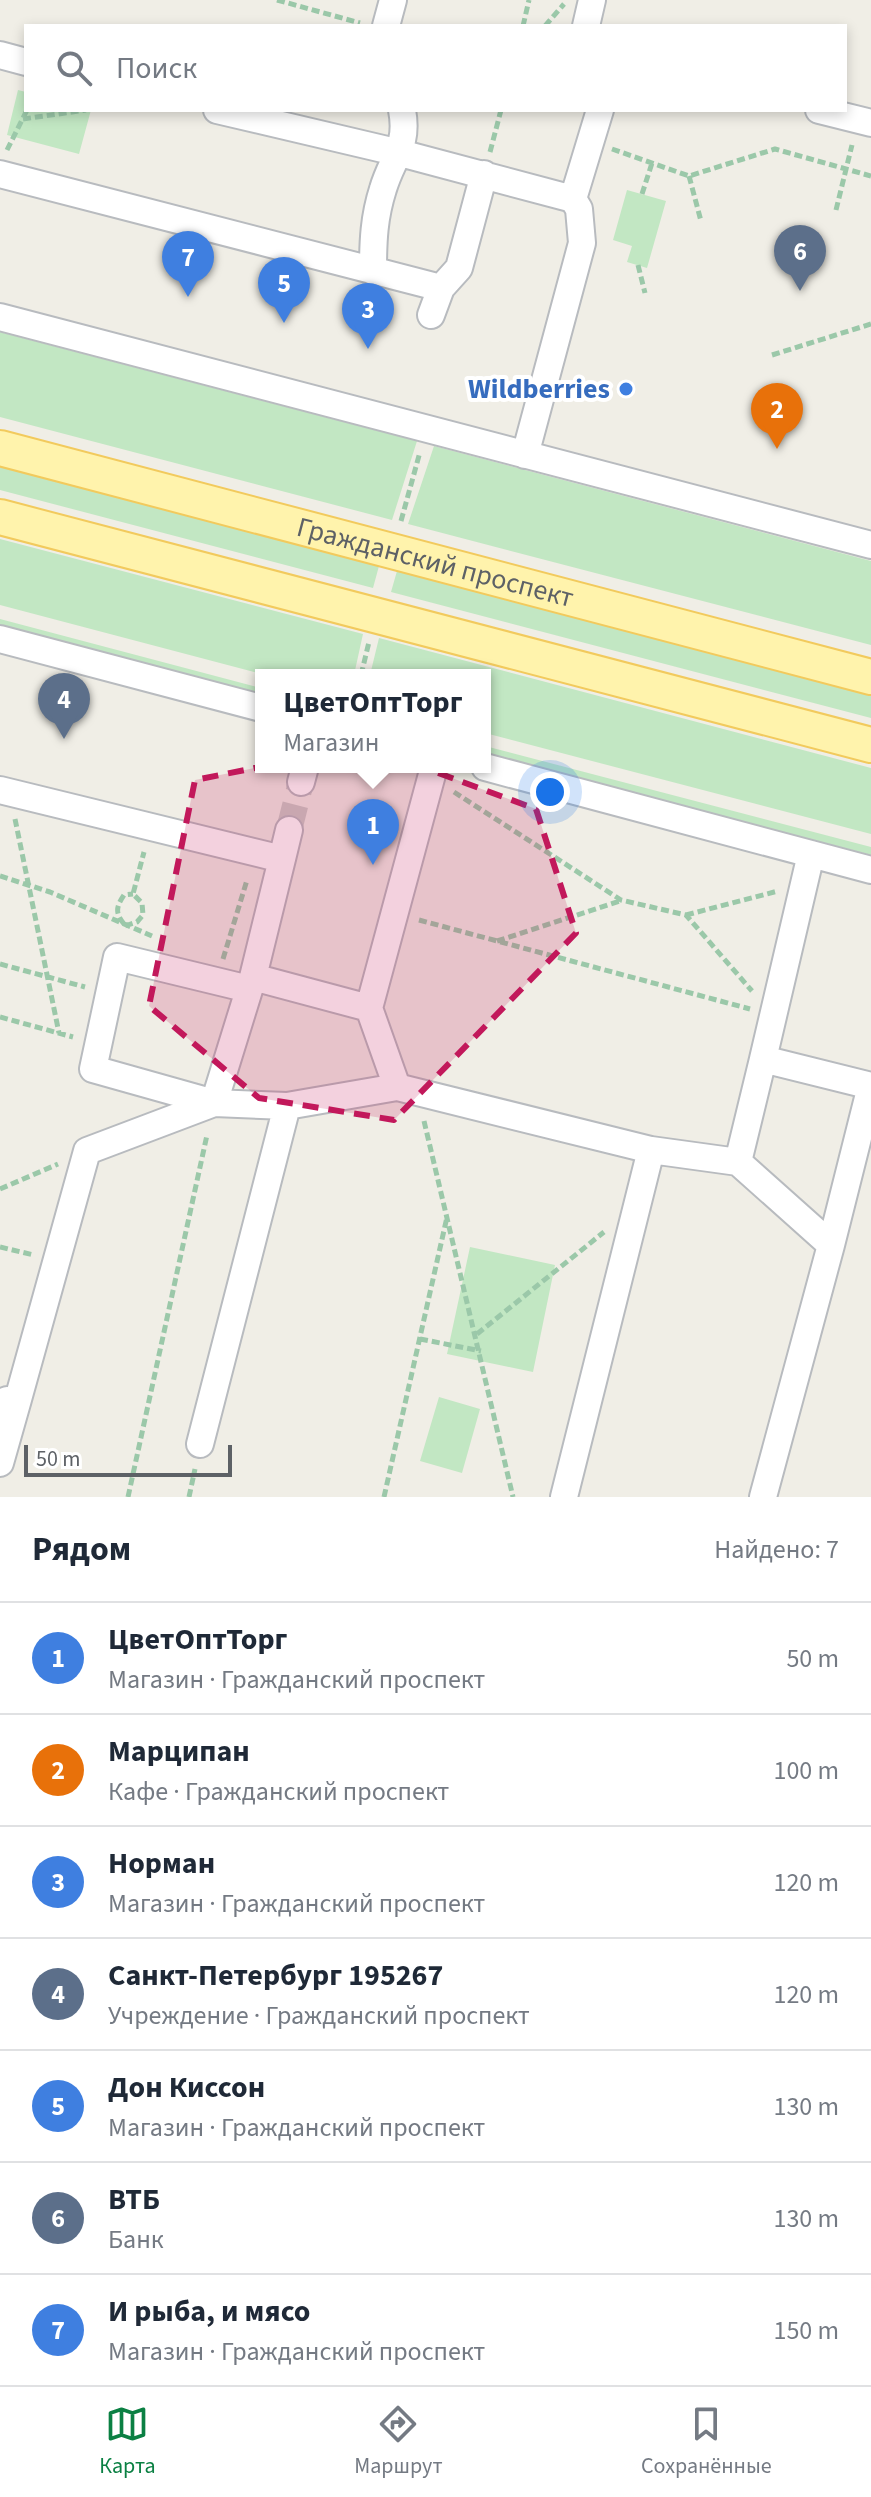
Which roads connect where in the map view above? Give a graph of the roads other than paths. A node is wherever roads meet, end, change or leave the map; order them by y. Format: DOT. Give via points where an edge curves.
graph roads {
  1 [pos="393,0"];
  2 [pos="592,0"];
  3 [pos="387,24"];
  4 [pos="586,24"];
  5 [pos="0,55"];
  6 [pos="24,61"];
  7 [pos="226,112"];
  8 [pos="402,112"];
  9 [pos="599,112"];
  10 [pos="827,112"];
  11 [pos="865,122"];
  12 [pos="400,153"];
  13 [pos="0,174"];
  14 [pos="484,174"];
  15 [pos="573,199"];
  16 [pos="373,271"];
  17 [pos="441,288"];
  18 [pos="431,315"];
  19 [pos="0,317"];
  20 [pos="0,448"];
  21 [pos="525,455"];
  22 [pos="0,517"];
  23 [pos="871,545"];
  24 [pos="0,639"];
  25 [pos="871,677"];
  26 [pos="255,706"];
  27 [pos="871,745"];
  28 [pos="491,769"];
  29 [pos="432,773"];
  30 [pos="5,791"];
  31 [pos="289,830"];
  32 [pos="811,854"];
  33 [pos="282,859"];
  34 [pos="871,870"];
  35 [pos="251,983"];
  36 [pos="369,1008"];
  37 [pos="763,1059"];
  38 [pos="407,1090"];
  39 [pos="214,1103"];
  40 [pos="287,1106"];
  41 [pos="651,1150"];
  42 [pos="738,1162"];
  43 [pos="831,1245"];
  44 [pos="6,1404"];
  45 [pos="200,1444"];
  46 [pos="0,1463"];
  47 [pos="564,1497"];
  48 [pos="763,1497"];
  1 -- 3 [label="street"];
  2 -- 4 [label="street"];
  5 -- 6 [label="street"];
  7 -- 12 [label="street"];
  8 -- 12 [label="street"];
  9 -- 15 [label="street"];
  10 -- 11 [label="street"];
  12 -- 14 [label="street"];
  12 -- 16 [label="street" via="384,184 373,226"];
  13 -- 16 [label="street"];
  14 -- 15 [label="street"];
  14 -- 17 [label="street" via="459,268"];
  15 -- 21 [label="street" via="582,243"];
  16 -- 17 [label="street"];
  17 -- 18 [label="street"];
  19 -- 21 [label="street"];
  20 -- 25 [label="main road, Гражданский проспект"];
  21 -- 23 [label="street"];
  22 -- 27 [label="main road"];
  24 -- 26 [label="street"];
  28 -- 32 [label="street"];
  29 -- 36 [label="street"];
  30 -- 33 [label="street"];
  31 -- 33 [label="street"];
  32 -- 34 [label="street"];
  32 -- 37 [label="street"];
  33 -- 35 [label="street"];
  35 -- 36 [label="street"];
  35 -- 39 [label="street"];
  35 -- 39 [label="street" via="216,967 117,957 93,1069"];
  36 -- 38 [label="street"];
  37 -- 42 [label="street"];
  37 -- 43 [label="street" via="871,1086"];
  38 -- 40 [label="street"];
  38 -- 41 [label="street"];
  39 -- 40 [label="street"];
  39 -- 44 [label="street" via="87,1151"];
  40 -- 45 [label="street"];
  41 -- 42 [label="street"];
  41 -- 47 [label="street"];
  42 -- 43 [label="street"];
  43 -- 48 [label="street"];
  44 -- 46 [label="street"];
}
